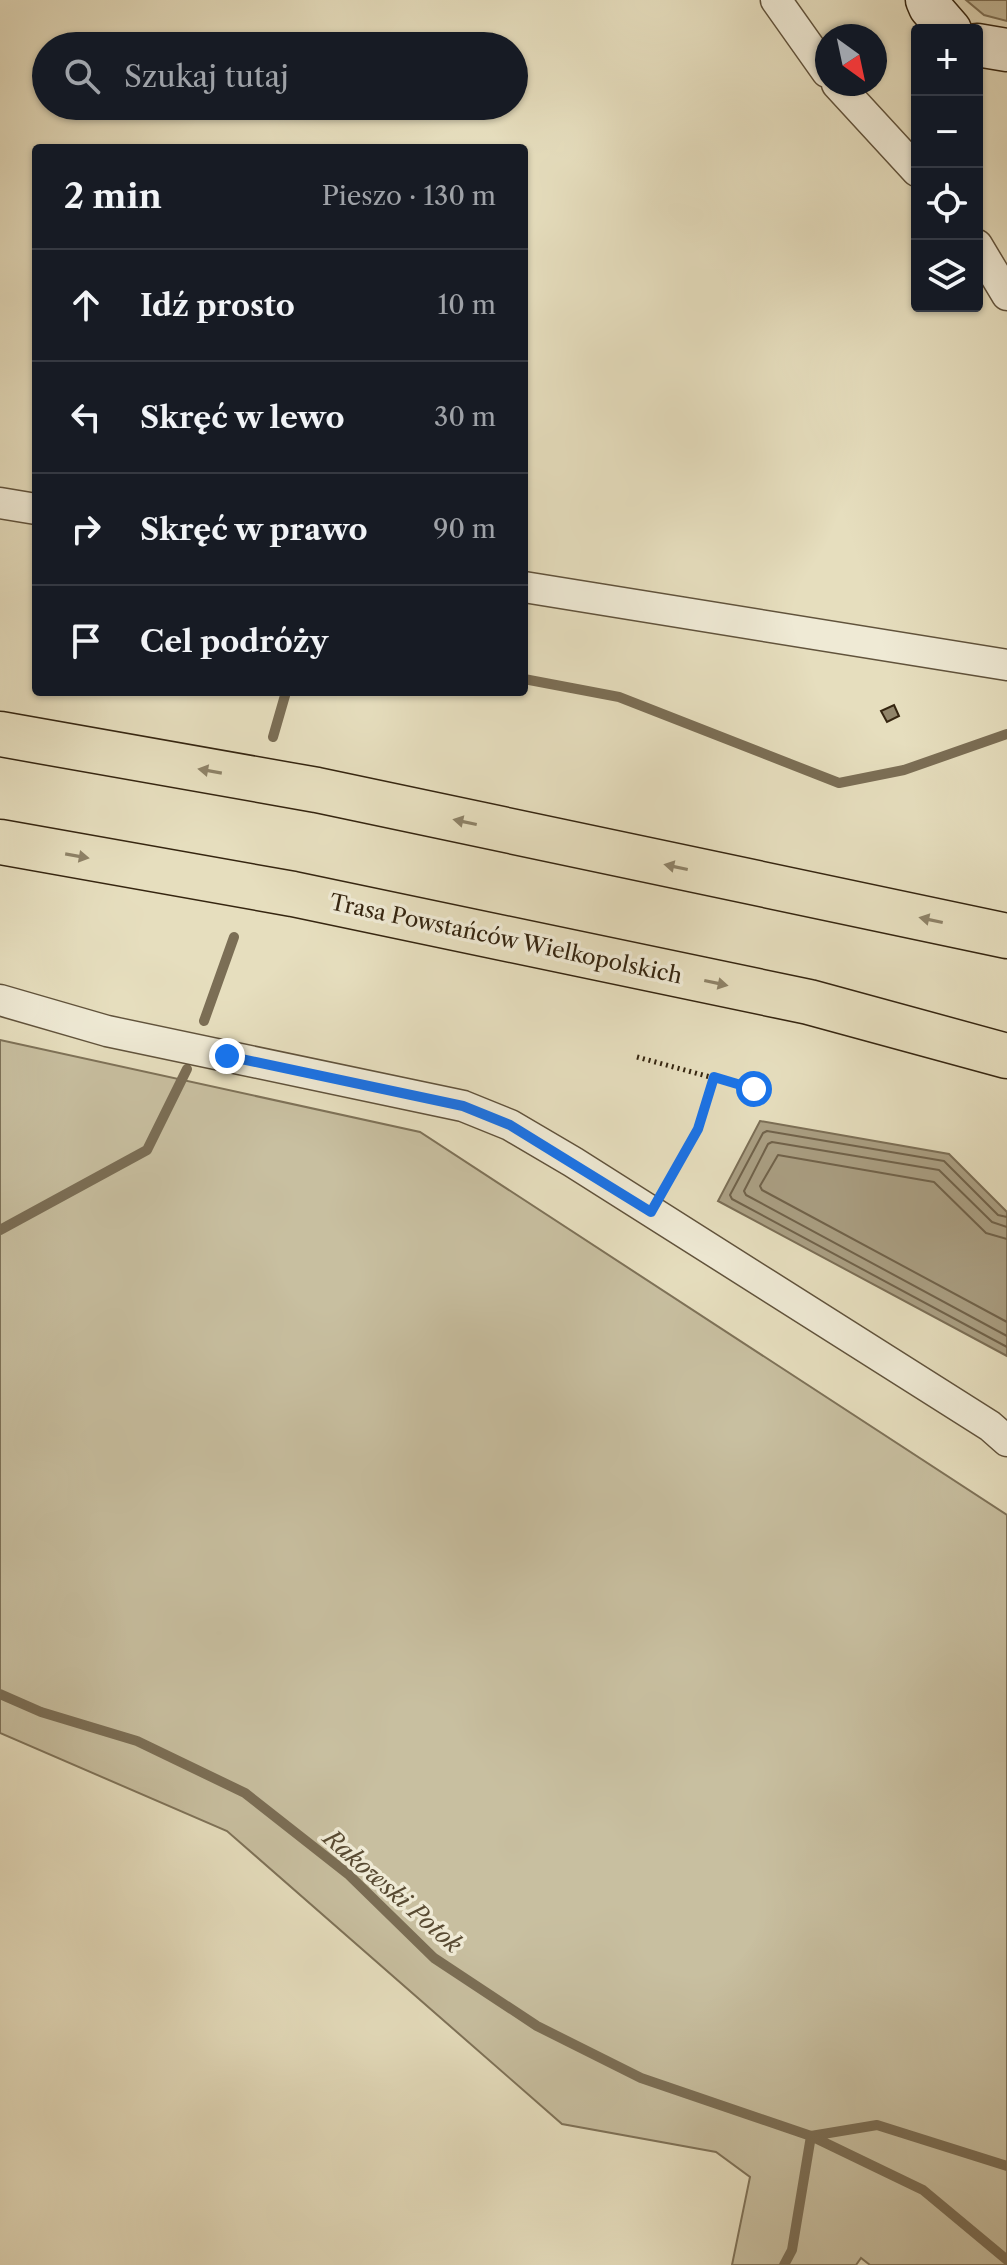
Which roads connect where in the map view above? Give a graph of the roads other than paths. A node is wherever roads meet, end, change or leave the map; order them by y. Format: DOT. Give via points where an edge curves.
graph roads {
  1 [pos="776,0"];
  2 [pos="927,0"];
  3 [pos="945,24"];
  4 [pos="983,46"];
  5 [pos="1007,50"];
  6 [pos="815,55"];
  7 [pos="848,96"];
  8 [pos="914,168"];
  9 [pos="983,255"];
  10 [pos="1007,295"];
  11 [pos="0,503"];
  12 [pos="32,508"];
  13 [pos="528,588"];
  14 [pos="1007,665"];
  15 [pos="0,734"];
  16 [pos="0,842"];
  17 [pos="1007,936"];
  18 [pos="0,1000"];
  19 [pos="809,1002"];
  20 [pos="1007,1056"];
  21 [pos="1007,1087"];
  22 [pos="1007,1441"];
  1 -- 6 [label="street"];
  2 -- 3 [label="main road"];
  4 -- 5 [label="main road"];
  7 -- 8 [label="street"];
  9 -- 10 [label="street"];
  11 -- 12 [label="street"];
  13 -- 14 [label="street"];
  17 -- 15 [label="highway, one-way" via="317,790"];
  16 -- 19 [label="highway, Trasa Powstańców Wielkopolskich, one-way" via="293,894"];
  18 -- 22 [label="street" via="107,1031 463,1106 510,1125"];
  19 -- 20 [label="highway, Trasa Powstańców Wielkopolskich"];
  19 -- 21 [label="highway"];
}
